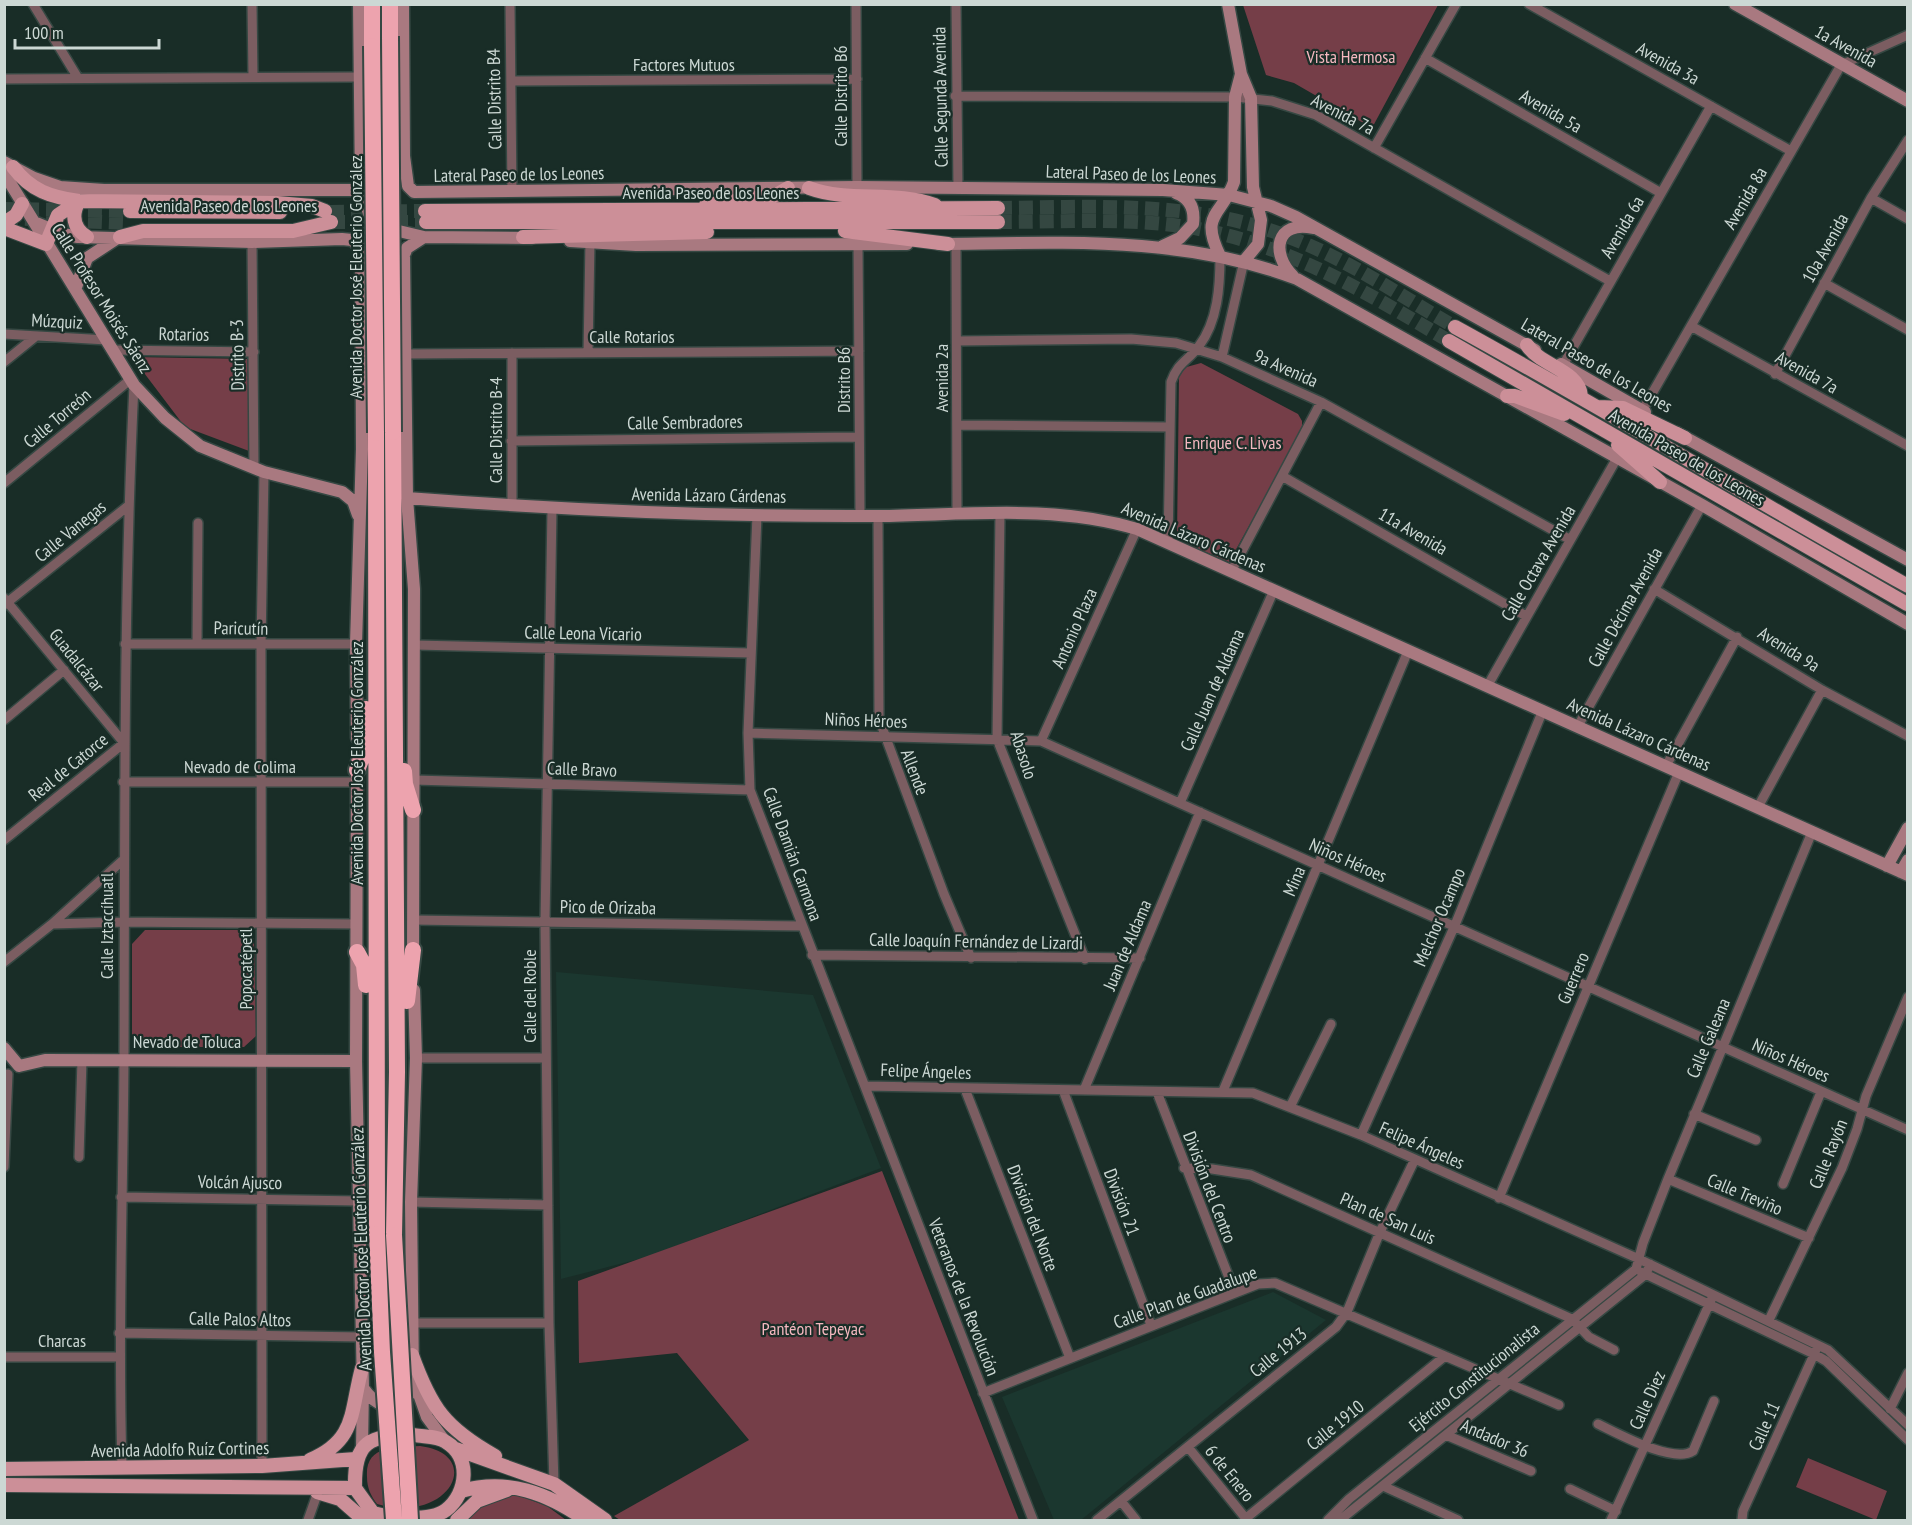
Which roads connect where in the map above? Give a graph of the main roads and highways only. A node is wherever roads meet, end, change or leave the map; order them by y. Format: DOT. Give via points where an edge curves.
graph roads {
  1 [pos="372,4"];
  2 [pos="390,4"];
  3 [pos="7,167"];
  4 [pos="788,188"];
  5 [pos="809,188"];
  6 [pos="79,201"];
  7 [pos="22,204"];
  8 [pos="943,208"];
  9 [pos="4,209"];
  10 [pos="693,211"];
  11 [pos="4,215"];
  12 [pos="329,215"];
  13 [pos="129,217"];
  14 [pos="4,223"];
  15 [pos="787,224"];
  16 [pos="4,228"];
  17 [pos="87,237"];
  18 [pos="120,237"];
  19 [pos="523,237"];
  20 [pos="952,244"];
  21 [pos="1455,327"];
  22 [pos="1449,340"];
  23 [pos="1527,345"];
  24 [pos="1507,396"];
  25 [pos="1581,396"];
  26 [pos="1598,406"];
  27 [pos="1580,415"];
  28 [pos="384,432"];
  29 [pos="1613,435"];
  30 [pos="1685,438"];
  31 [pos="1660,482"];
  32 [pos="1908,586"];
  33 [pos="1907,604"];
  34 [pos="394,659"];
  35 [pos="376,677"];
  36 [pos="357,776"];
  37 [pos="413,810"];
  38 [pos="413,950"];
  39 [pos="357,952"];
  40 [pos="375,1065"];
  41 [pos="397,1072"];
  42 [pos="386,1234"];
  43 [pos="412,1355"];
  44 [pos="362,1368"];
  45 [pos="456,1449"];
  46 [pos="359,1453"];
  47 [pos="297,1465"];
  48 [pos="4,1469"];
  49 [pos="517,1469"];
  50 [pos="4,1485"];
  51 [pos="354,1488"];
  52 [pos="520,1488"];
  53 [pos="318,1489"];
  54 [pos="461,1491"];
  55 [pos="444,1516"];
  56 [pos="371,1518"];
  57 [pos="394,1521"];
  58 [pos="410,1521"];
  59 [pos="457,1521"];
  60 [pos="586,1521"];
  61 [pos="605,1521"];
  1 -- 28 [label="highway, Avenida Doctor José Eleuterio González, bridge"];
  2 -- 28 [label="highway, Avenida Doctor José Eleuterio González, bridge"];
  3 -- 6 [label="main road" via="34,189"];
  4 -- 10 [label="main road" via="776,195 719,201"];
  5 -- 8 [label="main road" via="834,195 916,198"];
  6 -- 12 [label="main road" via="277,203 312,206"];
  6 -- 16 [label="main road" via="58,215 46,244"];
  6 -- 17 [label="main road" via="75,224"];
  7 -- 14 [label="main road" via="16,215"];
  8 -- 10 [label="main road, Avenida Paseo de los Leones"];
  8 -- 15 [label="main road, Avenida Paseo de los Leones" via="998,215"];
  9 -- 11 [label="main road"];
  10 -- 15 [label="main road, Avenida Paseo de los Leones" via="425,217"];
  12 -- 13 [label="main road, Avenida Paseo de los Leones"];
  12 -- 18 [label="main road" via="293,231 142,231"];
  15 -- 19 [label="main road" via="721,232"];
  15 -- 20 [label="main road"];
  21 -- 25 [label="main road, Avenida Paseo de los Leones"];
  22 -- 27 [label="main road, Avenida Paseo de los Leones"];
  23 -- 25 [label="main road" via="1573,380"];
  24 -- 27 [label="main road"];
  25 -- 26 [label="main road, Avenida Paseo de los Leones"];
  26 -- 30 [label="main road" via="1623,408"];
  26 -- 32 [label="main road, Avenida Paseo de los Leones"];
  27 -- 29 [label="main road, Avenida Paseo de los Leones"];
  28 -- 34 [label="highway, Avenida Doctor José Eleuterio González"];
  28 -- 35 [label="highway, Avenida Doctor José Eleuterio González"];
  29 -- 31 [label="main road" via="1618,446"];
  29 -- 33 [label="main road, Avenida Paseo de los Leones"];
  34 -- 37 [label="highway" via="403,687 405,784"];
  34 -- 41 [label="highway, Avenida Doctor José Eleuterio González"];
  35 -- 36 [label="highway" via="368,698 363,755"];
  35 -- 40 [label="highway, Avenida Doctor José Eleuterio González"];
  38 -- 41 [label="highway" via="407,985 406,1039"];
  39 -- 40 [label="highway" via="365,972 367,1052"];
  40 -- 42 [label="highway, Avenida Doctor José Eleuterio González"];
  41 -- 42 [label="highway, Avenida Doctor José Eleuterio González"];
  42 -- 57 [label="highway, Avenida Doctor José Eleuterio González, bridge"];
  42 -- 58 [label="highway, Avenida Doctor José Eleuterio González, bridge"];
  43 -- 49 [label="main road" via="426,1390 450,1426"];
  44 -- 47 [label="main road" via="343,1439 334,1448"];
  45 -- 46 [label="main road" via="444,1440 414,1435 384,1437"];
  45 -- 49 [label="main road"];
  45 -- 54 [label="main road" via="464,1469"];
  46 -- 47 [label="main road, Avenida Adolfo Ruíz Cortines"];
  46 -- 51 [label="main road"];
  47 -- 48 [label="main road, Avenida Adolfo Ruíz Cortines"];
  49 -- 61 [label="main road" via="554,1484"];
  50 -- 53 [label="main road, Avenida Adolfo Ruíz Cortines"];
  51 -- 53 [label="main road"];
  51 -- 56 [label="main road"];
  52 -- 54 [label="main road" via="495,1485"];
  52 -- 59 [label="main road" via="477,1501"];
  52 -- 60 [label="main road" via="548,1497"];
  53 -- 56 [label="main road"];
  54 -- 55 [label="main road"];
  55 -- 56 [label="main road"];
}
